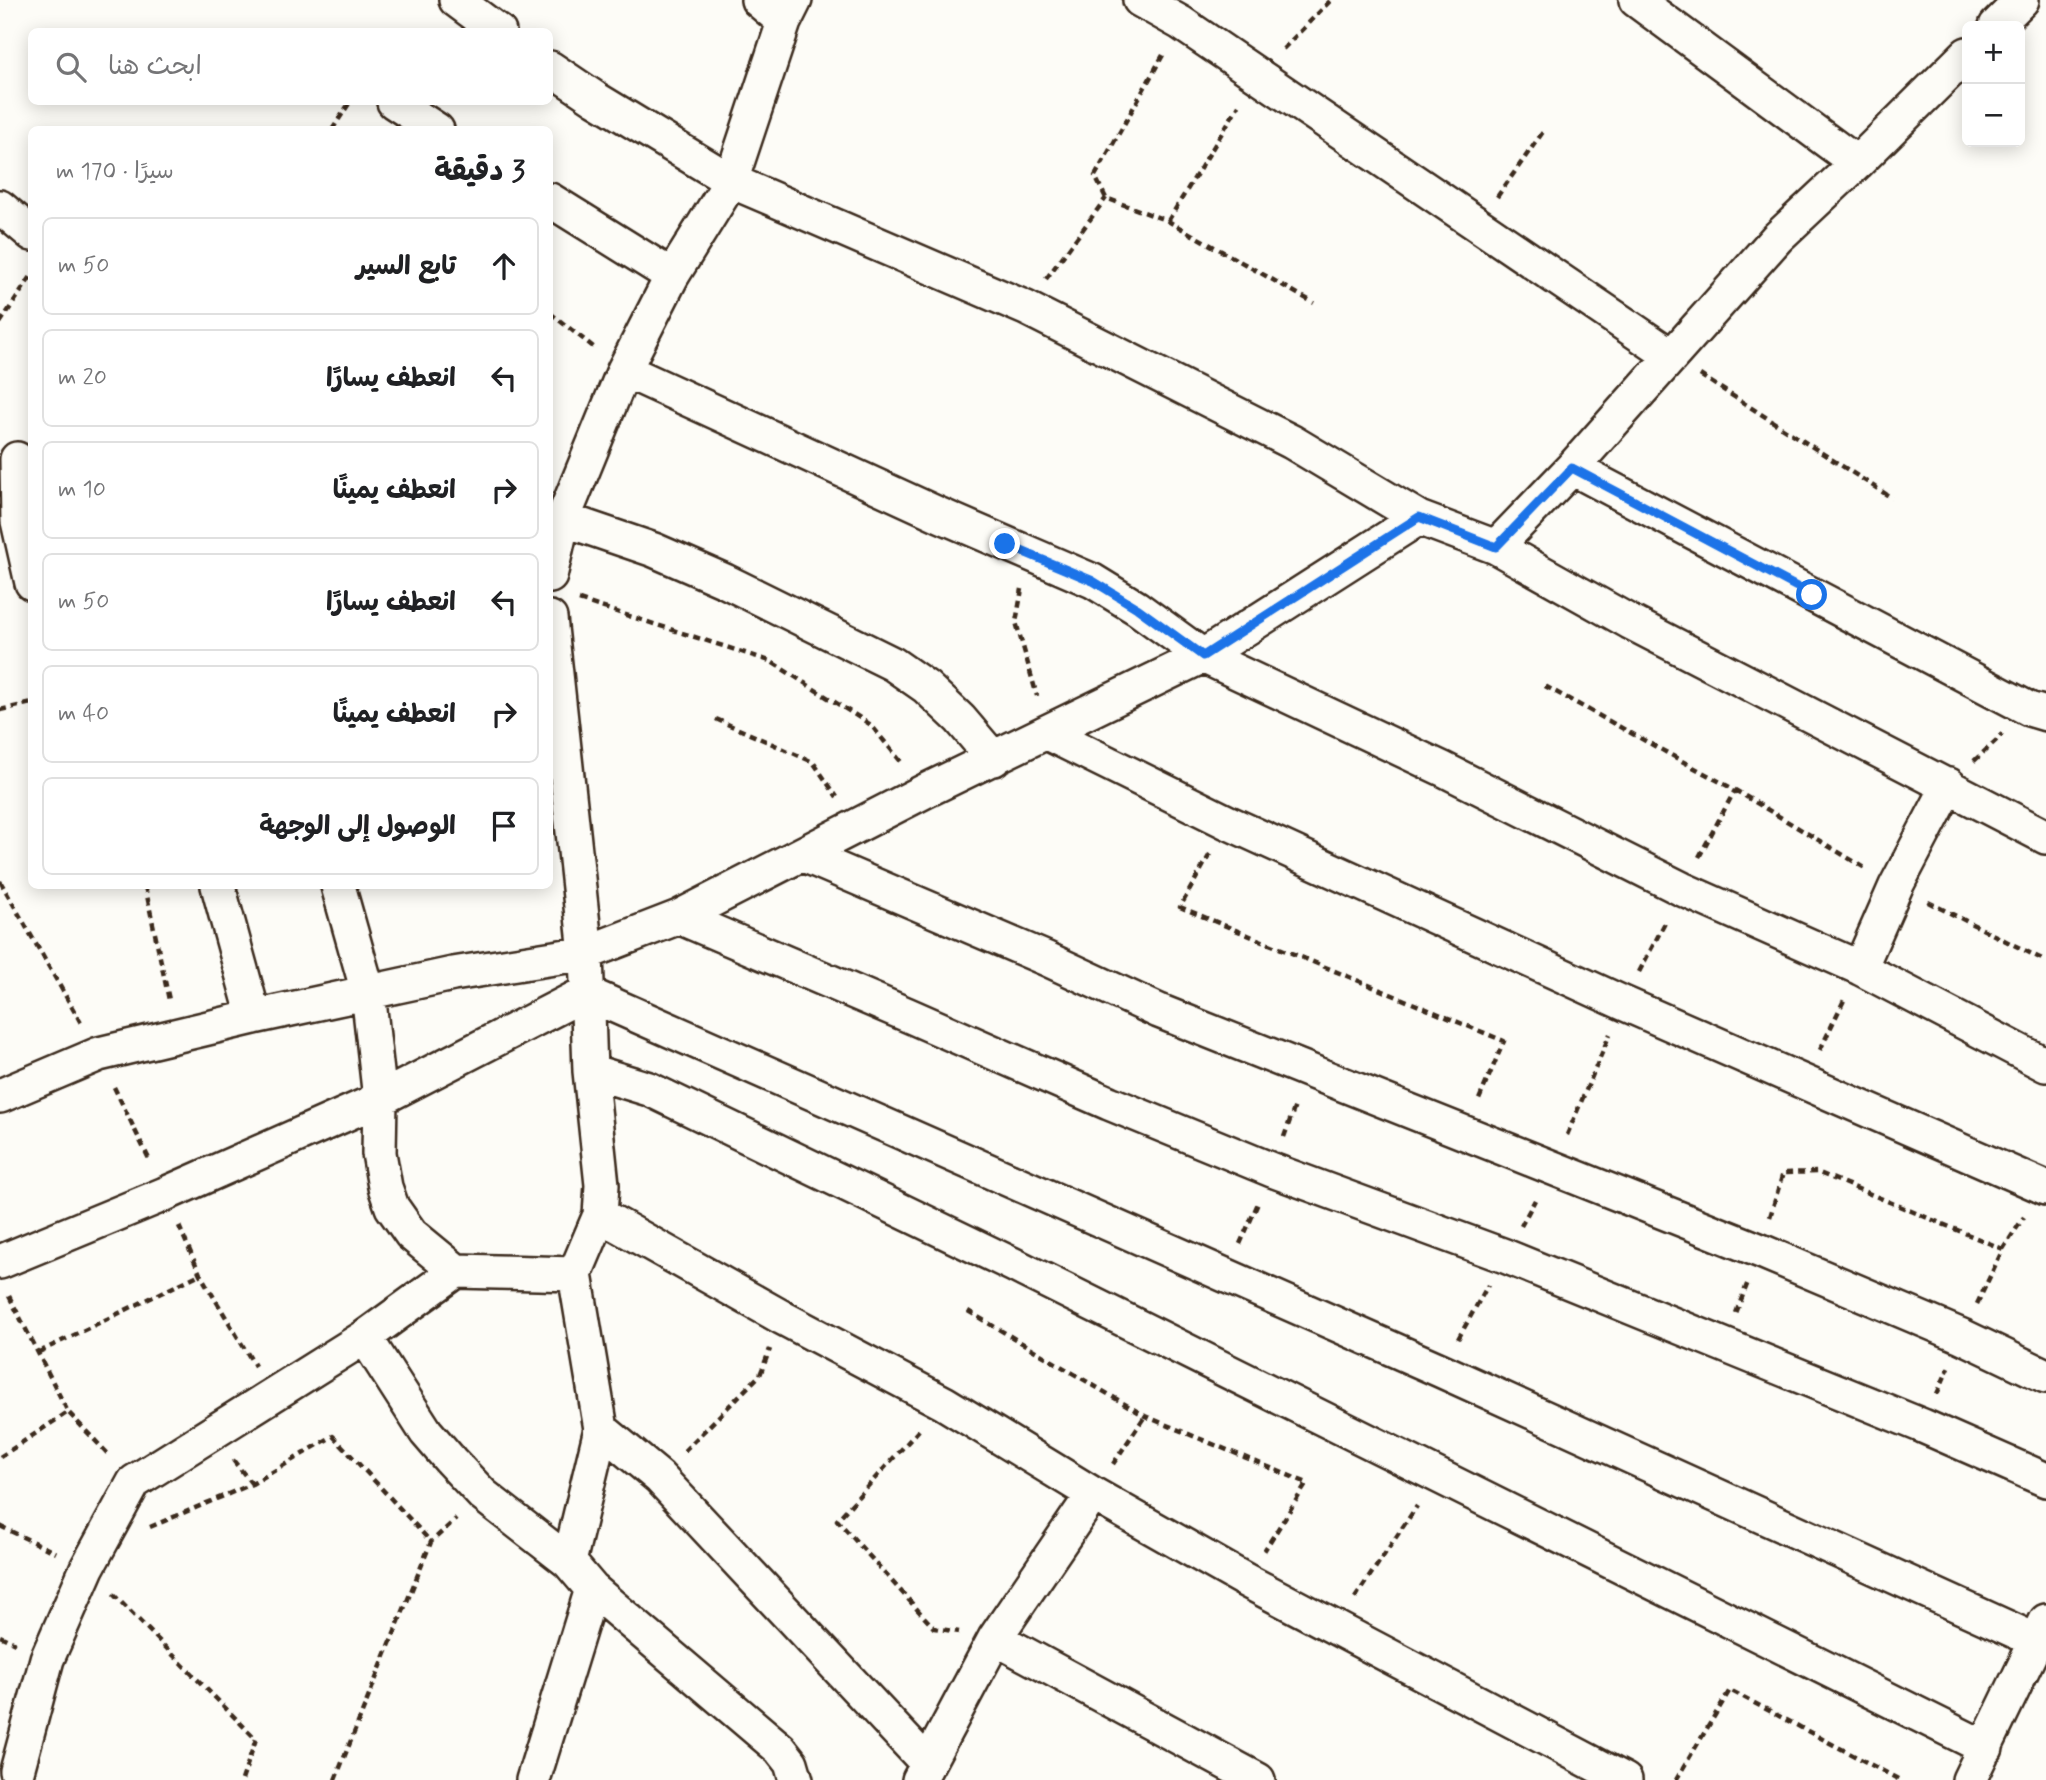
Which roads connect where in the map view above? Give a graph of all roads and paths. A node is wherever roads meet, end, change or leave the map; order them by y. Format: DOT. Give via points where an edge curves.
graph roads {
  1 [pos="456,0"];
  2 [pos="758,0"];
  3 [pos="1140,0"];
  4 [pos="1331,0"];
  5 [pos="1636,0"];
  6 [pos="2022,0"];
  7 [pos="789,11"];
  8 [pos="2001,21"];
  9 [pos="1181,23"];
  10 [pos="494,28"];
  11 [pos="1962,59"];
  12 [pos="553,70"];
  13 [pos="1257,76"];
  14 [pos="348,105"];
  15 [pos="399,105"];
  16 [pos="335,126"];
  17 [pos="431,126"];
  18 [pos="1545,129"];
  19 [pos="1857,163"];
  20 [pos="731,181"];
  21 [pos="1105,198"];
  22 [pos="553,202"];
  23 [pos="0,207"];
  24 [pos="1168,221"];
  25 [pos="1478,225"];
  26 [pos="28,231"];
  27 [pos="672,276"];
  28 [pos="28,281"];
  29 [pos="1314,303"];
  30 [pos="1026,307"];
  31 [pos="553,315"];
  32 [pos="0,323"];
  33 [pos="1670,355"];
  34 [pos="624,370"];
  35 [pos="16,458"];
  36 [pos="1572,468"];
  37 [pos="1892,498"];
  38 [pos="1419,517"];
  39 [pos="563,519"];
  40 [pos="1496,547"];
  41 [pos="1027,554"];
  42 [pos="553,555"];
  43 [pos="28,565"];
  44 [pos="576,598"];
  45 [pos="553,646"];
  46 [pos="1203,656"];
  47 [pos="1545,686"];
  48 [pos="28,704"];
  49 [pos="0,710"];
  50 [pos="2038,711"];
  51 [pos="716,719"];
  52 [pos="1047,733"];
  53 [pos="994,759"];
  54 [pos="1949,785"];
  55 [pos="1735,790"];
  56 [pos="925,791"];
  57 [pos="1227,822"];
  58 [pos="858,827"];
  59 [pos="2046,837"];
  60 [pos="804,855"];
  61 [pos="0,881"];
  62 [pos="1896,886"];
  63 [pos="146,889"];
  64 [pos="219,889"];
  65 [pos="339,889"];
  66 [pos="1682,889"];
  67 [pos="679,918"];
  68 [pos="586,953"];
  69 [pos="2046,961"];
  70 [pos="1860,968"];
  71 [pos="368,992"];
  72 [pos="586,993"];
  73 [pos="1623,1003"];
  74 [pos="254,1017"];
  75 [pos="176,1035"];
  76 [pos="99,1054"];
  77 [pos="2046,1065"];
  78 [pos="1308,1070"];
  79 [pos="590,1071"];
  80 [pos="1804,1082"];
  81 [pos="0,1096"];
  82 [pos="380,1099"];
  83 [pos="1465,1132"];
  84 [pos="1553,1168"];
  85 [pos="1272,1170"];
  86 [pos="2046,1188"];
  87 [pos="165,1194"];
  88 [pos="600,1215"];
  89 [pos="1761,1251"];
  90 [pos="1505,1256"];
  91 [pos="456,1271"];
  92 [pos="200,1274"];
  93 [pos="3,1275"];
  94 [pos="575,1275"];
  95 [pos="1226,1277"];
  96 [pos="968,1311"];
  97 [pos="783,1318"];
  98 [pos="365,1336"];
  99 [pos="1962,1336"];
  100 [pos="1722,1346"];
  101 [pos="39,1352"];
  102 [pos="1440,1370"];
  103 [pos="2046,1376"];
  104 [pos="271,1394"];
  105 [pos="944,1404"];
  106 [pos="68,1412"];
  107 [pos="1145,1416"];
  108 [pos="1923,1426"];
  109 [pos="601,1429"];
  110 [pos="0,1457"];
  111 [pos="1437,1476"];
  112 [pos="659,1477"];
  113 [pos="2046,1480"];
  114 [pos="134,1482"];
  115 [pos="1093,1494"];
  116 [pos="0,1526"];
  117 [pos="92,1559"];
  118 [pos="569,1562"];
  119 [pos="1245,1580"];
  120 [pos="592,1590"];
  121 [pos="1336,1626"];
  122 [pos="2041,1631"];
  123 [pos="995,1638"];
  124 [pos="1986,1748"];
  125 [pos="923,1772"];
  126 [pos="19,1773"];
  127 [pos="242,1780"];
  128 [pos="335,1780"];
  129 [pos="533,1780"];
  130 [pos="796,1780"];
  131 [pos="1258,1780"];
  132 [pos="1625,1780"];
  133 [pos="1676,1780"];
  134 [pos="1900,1780"];
  135 [pos="1969,1780"];
  1 -- 10 [label="street"];
  2 -- 7 [label="street"];
  3 -- 9 [label="street"];
  4 -- 13 [label="path"];
  5 -- 19 [label="street"];
  6 -- 8 [label="street"];
  7 -- 20 [label="street"];
  9 -- 13 [label="street"];
  9 -- 21 [label="path" via="1095,176"];
  11 -- 19 [label="street"];
  12 -- 20 [label="street"];
  13 -- 24 [label="path"];
  13 -- 25 [label="street"];
  14 -- 16 [label="path"];
  15 -- 17 [label="street"];
  18 -- 25 [label="path"];
  19 -- 33 [label="street" via="1777,238"];
  20 -- 27 [label="street"];
  20 -- 30 [label="street"];
  21 -- 24 [label="path"];
  21 -- 30 [label="path"];
  22 -- 27 [label="street"];
  23 -- 26 [label="street"];
  24 -- 29 [label="path"];
  25 -- 33 [label="street"];
  27 -- 34 [label="street"];
  28 -- 32 [label="path"];
  30 -- 38 [label="street" via="1292,442"];
  31 -- 34 [label="path"];
  33 -- 36 [label="street"];
  33 -- 37 [label="path"];
  34 -- 39 [label="street"];
  34 -- 41 [label="street"];
  35 -- 43 [label="street" via="18,521"];
  36 -- 40 [label="street"];
  36 -- 50 [label="street"];
  38 -- 40 [label="street"];
  38 -- 46 [label="street"];
  39 -- 42 [label="street"];
  39 -- 53 [label="street" via="654,550 725,581 893,664 943,703"];
  40 -- 54 [label="street" via="1630,622"];
  41 -- 46 [label="street" via="1093,581"];
  41 -- 52 [label="path" via="1016,622"];
  44 -- 56 [label="path" via="770,661 871,725"];
  45 -- 68 [label="street"];
  46 -- 52 [label="street"];
  46 -- 66 [label="street"];
  47 -- 55 [label="path"];
  48 -- 49 [label="path"];
  50 -- 54 [label="path"];
  51 -- 58 [label="path" via="813,762"];
  52 -- 53 [label="street"];
  52 -- 57 [label="street"];
  53 -- 56 [label="street"];
  54 -- 59 [label="street"];
  54 -- 62 [label="street"];
  55 -- 62 [label="path"];
  55 -- 66 [label="path"];
  56 -- 58 [label="street"];
  57 -- 73 [label="street"];
  57 -- 83 [label="path" via="1180,907 1504,1041"];
  58 -- 60 [label="street"];
  60 -- 67 [label="street"];
  60 -- 78 [label="street" via="1160,1011"];
  61 -- 76 [label="path"];
  62 -- 69 [label="path"];
  62 -- 70 [label="street"];
  63 -- 75 [label="path"];
  64 -- 74 [label="street"];
  65 -- 71 [label="street"];
  66 -- 70 [label="street"];
  66 -- 73 [label="path"];
  67 -- 68 [label="street"];
  67 -- 85 [label="street"];
  68 -- 71 [label="street"];
  68 -- 72 [label="street"];
  70 -- 77 [label="street"];
  70 -- 80 [label="path"];
  71 -- 74 [label="street"];
  71 -- 82 [label="street"];
  72 -- 79 [label="street"];
  72 -- 82 [label="street"];
  72 -- 95 [label="street"];
  73 -- 80 [label="street"];
  73 -- 84 [label="path"];
  74 -- 75 [label="street"];
  75 -- 76 [label="street"];
  76 -- 81 [label="street"];
  76 -- 87 [label="path"];
  78 -- 83 [label="street"];
  78 -- 85 [label="path"];
  79 -- 88 [label="street" via="602,1185"];
  79 -- 111 [label="street" via="649,1089"];
  80 -- 86 [label="street"];
  82 -- 87 [label="street"];
  82 -- 91 [label="street" via="379,1153 392,1207 411,1234"];
  83 -- 84 [label="street"];
  84 -- 89 [label="street"];
  84 -- 90 [label="path"];
  85 -- 90 [label="street"];
  85 -- 95 [label="path"];
  87 -- 92 [label="path"];
  87 -- 93 [label="street"];
  88 -- 94 [label="street"];
  88 -- 97 [label="street"];
  89 -- 99 [label="street"];
  89 -- 99 [label="path" via="1783,1172 1817,1172 2003,1249"];
  89 -- 100 [label="path"];
  90 -- 100 [label="street"];
  90 -- 102 [label="path"];
  91 -- 94 [label="street"];
  91 -- 98 [label="street"];
  92 -- 101 [label="path"];
  92 -- 104 [label="path"];
  93 -- 101 [label="path"];
  94 -- 109 [label="street"];
  95 -- 102 [label="street"];
  96 -- 107 [label="path"];
  97 -- 105 [label="street"];
  97 -- 112 [label="path" via="760,1375"];
  98 -- 104 [label="street"];
  98 -- 118 [label="street" via="426,1432 451,1461 483,1495"];
  99 -- 103 [label="street"];
  99 -- 108 [label="path"];
  100 -- 108 [label="street"];
  101 -- 106 [label="path"];
  102 -- 122 [label="street"];
  104 -- 114 [label="street"];
  105 -- 115 [label="street"];
  105 -- 123 [label="path" via="837,1520 934,1628"];
  106 -- 110 [label="path"];
  106 -- 114 [label="path"];
  107 -- 115 [label="path"];
  107 -- 119 [label="path" via="1307,1483"];
  108 -- 113 [label="street"];
  109 -- 112 [label="street"];
  109 -- 118 [label="street"];
  111 -- 121 [label="path"];
  111 -- 124 [label="street"];
  112 -- 125 [label="street"];
  114 -- 117 [label="street"];
  115 -- 119 [label="street"];
  115 -- 123 [label="street"];
  116 -- 117 [label="path"];
  117 -- 126 [label="street" via="47,1659"];
  117 -- 127 [label="path" via="256,1739"];
  117 -- 128 [label="path" via="252,1484 332,1436 431,1542"];
  118 -- 120 [label="street"];
  119 -- 121 [label="street"];
  120 -- 129 [label="street"];
  120 -- 130 [label="street" via="780,1749"];
  121 -- 132 [label="street"];
  122 -- 124 [label="street"];
  123 -- 125 [label="street"];
  123 -- 131 [label="street"];
  124 -- 135 [label="street"];
  133 -- 134 [label="path" via="1730,1690"];
}
